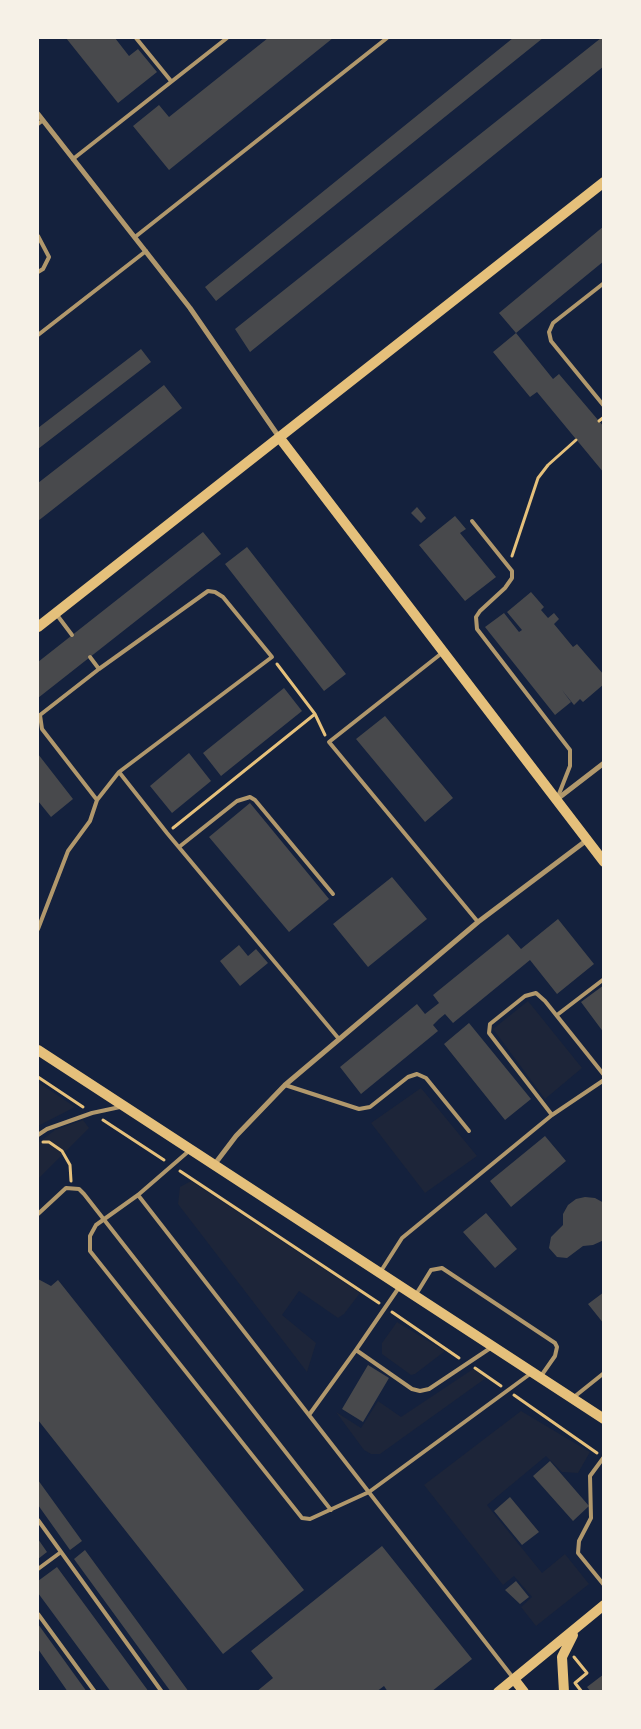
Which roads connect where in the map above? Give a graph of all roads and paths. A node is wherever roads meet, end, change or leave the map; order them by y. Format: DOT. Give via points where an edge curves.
graph roads {
  1 [pos="136,38"];
  2 [pos="227,38"];
  3 [pos="386,38"];
  4 [pos="171,82"];
  5 [pos="38,114"];
  6 [pos="40,122"];
  7 [pos="73,159"];
  8 [pos="604,182"];
  9 [pos="38,236"];
  10 [pos="135,237"];
  11 [pos="146,251"];
  12 [pos="38,272"];
  13 [pos="604,283"];
  14 [pos="38,335"];
  15 [pos="604,406"];
  16 [pos="604,417"];
  17 [pos="598,421"];
  18 [pos="279,437"];
  19 [pos="576,440"];
  20 [pos="472,521"];
  21 [pos="509,567"];
  22 [pos="56,613"];
  23 [pos="38,627"];
  24 [pos="72,635"];
  25 [pos="442,653"];
  26 [pos="90,657"];
  27 [pos="272,657"];
  28 [pos="100,669"];
  29 [pos="315,714"];
  30 [pos="329,742"];
  31 [pos="604,763"];
  32 [pos="119,772"];
  33 [pos="97,800"];
  34 [pos="556,800"];
  35 [pos="167,833"];
  36 [pos="586,840"];
  37 [pos="179,848"];
  38 [pos="604,862"];
  39 [pos="334,894"];
  40 [pos="478,922"];
  41 [pos="38,929"];
  42 [pos="604,980"];
  43 [pos="557,1014"];
  44 [pos="339,1039"];
  45 [pos="38,1050"];
  46 [pos="604,1075"];
  47 [pos="38,1077"];
  48 [pos="604,1080"];
  49 [pos="285,1085"];
  50 [pos="124,1106"];
  51 [pos="92,1112"];
  52 [pos="552,1115"];
  53 [pos="468,1131"];
  54 [pos="38,1135"];
  55 [pos="38,1142"];
  56 [pos="191,1149"];
  57 [pos="214,1165"];
  58 [pos="172,1166"];
  59 [pos="72,1187"];
  60 [pos="138,1195"];
  61 [pos="38,1214"];
  62 [pos="104,1219"];
  63 [pos="380,1273"];
  64 [pos="400,1286"];
  65 [pos="415,1296"];
  66 [pos="384,1306"];
  67 [pos="492,1346"];
  68 [pos="356,1350"];
  69 [pos="469,1364"];
  70 [pos="604,1373"];
  71 [pos="536,1375"];
  72 [pos="507,1390"];
  73 [pos="572,1398"];
  74 [pos="309,1415"];
  75 [pos="604,1420"];
  76 [pos="603,1457"];
  77 [pos="369,1492"];
  78 [pos="331,1510"];
  79 [pos="38,1520"];
  80 [pos="61,1552"];
  81 [pos="38,1569"];
  82 [pos="604,1585"];
  83 [pos="604,1605"];
  84 [pos="38,1614"];
  85 [pos="593,1614"];
  86 [pos="574,1647"];
  87 [pos="514,1679"];
  88 [pos="95,1692"];
  89 [pos="162,1692"];
  90 [pos="498,1692"];
  91 [pos="524,1692"];
  92 [pos="564,1692"];
  93 [pos="582,1692"];
  1 -- 4 [label="lane"];
  2 -- 4 [label="lane"];
  3 -- 10 [label="lane"];
  4 -- 7 [label="lane"];
  5 -- 6 [label="street"];
  6 -- 7 [label="street"];
  7 -- 10 [label="street"];
  8 -- 18 [label="main road"];
  9 -- 12 [label="lane" via="50,257"];
  10 -- 11 [label="street"];
  11 -- 14 [label="lane"];
  11 -- 18 [label="street" via="190,308"];
  13 -- 15 [label="lane" via="553,323 549,332 551,341"];
  16 -- 17 [label="path"];
  18 -- 22 [label="main road"];
  18 -- 25 [label="main road"];
  19 -- 21 [label="path" via="538,478"];
  20 -- 21 [label="lane"];
  21 -- 34 [label="lane" via="512,578 509,584 480,611 476,622 480,634 570,750 570,766"];
  22 -- 23 [label="main road"];
  22 -- 24 [label="lane"];
  25 -- 30 [label="lane"];
  25 -- 34 [label="main road"];
  26 -- 28 [label="lane"];
  27 -- 28 [label="lane" via="223,598 208,591"];
  27 -- 29 [label="path"];
  27 -- 32 [label="lane"];
  28 -- 33 [label="lane" via="43,712 39,720 42,729"];
  29 -- 30 [label="path"];
  29 -- 35 [label="path"];
  30 -- 40 [label="lane"];
  31 -- 34 [label="street"];
  32 -- 33 [label="lane"];
  32 -- 35 [label="lane"];
  33 -- 41 [label="lane" via="90,821 68,851"];
  34 -- 36 [label="main road"];
  35 -- 37 [label="lane"];
  36 -- 38 [label="main road"];
  36 -- 40 [label="street"];
  37 -- 39 [label="lane" via="237,801 250,797"];
  37 -- 44 [label="lane"];
  40 -- 44 [label="street"];
  42 -- 43 [label="lane"];
  43 -- 46 [label="lane"];
  43 -- 52 [label="lane" via="540,996 530,993 488,1028 491,1037"];
  44 -- 49 [label="street"];
  45 -- 50 [label="main road"];
  47 -- 51 [label="path"];
  48 -- 52 [label="lane"];
  49 -- 53 [label="lane" via="359,1109 370,1107 417,1074 426,1078"];
  49 -- 57 [label="street" via="236,1136"];
  50 -- 51 [label="lane"];
  50 -- 56 [label="main road"];
  51 -- 54 [label="lane"];
  51 -- 58 [label="path"];
  52 -- 63 [label="lane" via="402,1238"];
  55 -- 59 [label="path" via="49,1142 62,1151 70,1165"];
  56 -- 57 [label="main road"];
  56 -- 58 [label="lane"];
  57 -- 63 [label="main road"];
  58 -- 60 [label="lane"];
  58 -- 66 [label="path"];
  59 -- 61 [label="lane" via="60,1192"];
  59 -- 62 [label="lane" via="84,1194"];
  60 -- 62 [label="lane"];
  60 -- 74 [label="lane"];
  62 -- 78 [label="lane"];
  62 -- 78 [label="lane" via="90,1236 90,1251 96,1261 300,1516 307,1520"];
  63 -- 64 [label="main road"];
  64 -- 65 [label="main road"];
  64 -- 66 [label="lane"];
  65 -- 67 [label="main road"];
  65 -- 71 [label="lane" via="431,1270 438,1267 450,1273 555,1343 555,1356"];
  66 -- 68 [label="lane"];
  66 -- 69 [label="path"];
  67 -- 69 [label="lane"];
  67 -- 71 [label="main road"];
  68 -- 69 [label="lane" via="420,1391 429,1389"];
  68 -- 74 [label="lane"];
  69 -- 72 [label="path"];
  70 -- 73 [label="lane"];
  71 -- 72 [label="lane"];
  71 -- 73 [label="main road"];
  72 -- 76 [label="path"];
  72 -- 77 [label="lane"];
  73 -- 75 [label="main road"];
  74 -- 77 [label="lane"];
  76 -- 82 [label="lane" via="590,1476 592,1518 578,1553"];
  77 -- 78 [label="lane"];
  77 -- 87 [label="lane"];
  79 -- 80 [label="lane"];
  80 -- 81 [label="lane"];
  80 -- 89 [label="lane"];
  83 -- 85 [label="main road"];
  84 -- 88 [label="lane"];
  85 -- 87 [label="main road"];
  85 -- 92 [label="main road" via="566,1644 562,1663"];
  86 -- 93 [label="path" via="574,1657 587,1673 575,1683"];
  87 -- 90 [label="main road"];
  87 -- 91 [label="main road"];
}
